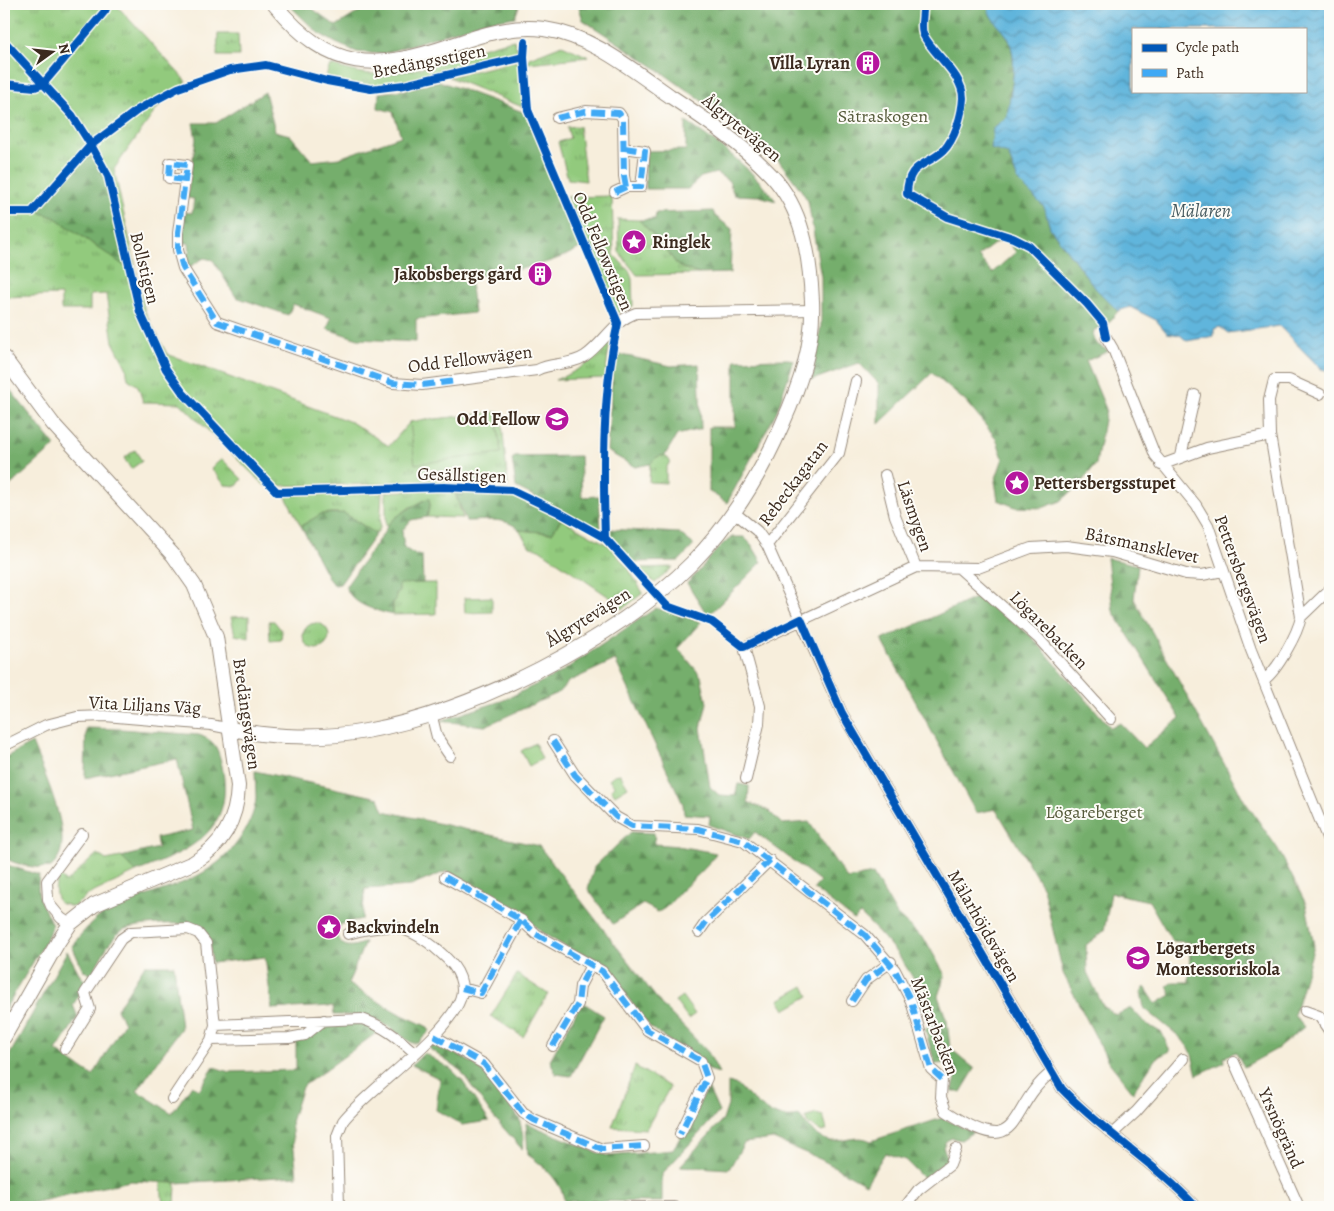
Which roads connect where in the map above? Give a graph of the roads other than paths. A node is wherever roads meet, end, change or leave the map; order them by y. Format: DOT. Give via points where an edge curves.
graph roads {
  1 [pos="274,4"];
  2 [pos="557,118"];
  3 [pos="624,148"];
  4 [pos="185,180"];
  5 [pos="626,187"];
  6 [pos="615,192"];
  7 [pos="812,310"];
  8 [pos="1106,337"];
  9 [pos="4,358"];
  10 [pos="856,381"];
  11 [pos="1320,394"];
  12 [pos="1195,395"];
  13 [pos="1270,435"];
  14 [pos="1182,456"];
  15 [pos="1161,465"];
  16 [pos="885,475"];
  17 [pos="734,513"];
  18 [pos="767,544"];
  19 [pos="916,567"];
  20 [pos="960,569"];
  21 [pos="1223,571"];
  22 [pos="1330,589"];
  23 [pos="1301,617"];
  24 [pos="801,620"];
  25 [pos="1264,680"];
  26 [pos="431,713"];
  27 [pos="1111,719"];
  28 [pos="231,729"];
  29 [pos="554,741"];
  30 [pos="4,746"];
  31 [pos="450,756"];
  32 [pos="746,779"];
  33 [pos="82,834"];
  34 [pos="1330,845"];
  35 [pos="770,860"];
  36 [pos="445,877"];
  37 [pos="521,920"];
  38 [pos="70,924"];
  39 [pos="699,932"];
  40 [pos="348,934"];
  41 [pos="891,962"];
  42 [pos="591,965"];
  43 [pos="462,988"];
  44 [pos="852,1001"];
  45 [pos="1305,1011"];
  46 [pos="324,1020"];
  47 [pos="215,1025"];
  48 [pos="1330,1032"];
  49 [pos="434,1036"];
  50 [pos="4,1038"];
  51 [pos="211,1040"];
  52 [pos="553,1046"];
  53 [pos="65,1049"];
  54 [pos="415,1053"];
  55 [pos="1183,1059"];
  56 [pos="1234,1062"];
  57 [pos="1052,1072"];
  58 [pos="172,1099"];
  59 [pos="680,1134"];
  60 [pos="1112,1134"];
  61 [pos="644,1146"];
  62 [pos="956,1149"];
  63 [pos="339,1207"];
  64 [pos="617,1207"];
  65 [pos="648,1207"];
  66 [pos="674,1207"];
  67 [pos="905,1207"];
  68 [pos="1196,1207"];
  69 [pos="1299,1207"];
  1 -- 7 [label="street, Ålgrytevägen" via="302,34 332,53 358,61 403,60 472,38 529,28 568,34 611,56 744,149 780,186 790,201 806,245"];
  2 -- 3 [label="street" via="586,111 620,113 624,119"];
  3 -- 5 [label="street"];
  3 -- 5 [label="street" via="645,151 641,187"];
  4 -- 7 [label="street, Odd Fellowvägen" via="178,250 183,268 218,322 393,384 431,384 574,362 586,355 618,323 636,313"];
  5 -- 6 [label="street"];
  7 -- 17 [label="street, Ålgrytevägen" via="811,339 793,401 749,491"];
  8 -- 15 [label="street, Pettersbergsvägen" via="1150,447"];
  9 -- 28 [label="street, Bredängsvägen" via="53,424 173,555 194,585 216,637"];
  10 -- 18 [label="street, Rebeckagatan" via="839,453"];
  11 -- 13 [label="street" via="1289,380 1274,380 1269,400"];
  12 -- 14 [label="street"];
  13 -- 14 [label="street" via="1220,444"];
  13 -- 23 [label="street"];
  14 -- 15 [label="street"];
  15 -- 21 [label="street, Pettersbergsvägen" via="1202,514"];
  16 -- 19 [label="street, Läsmygen" via="895,516"];
  17 -- 18 [label="street, Mälarhöjdsvägen" via="757,531"];
  17 -- 26 [label="street, Ålgrytevägen" via="692,563 625,618 537,670 497,689"];
  18 -- 24 [label="street, Mälarhöjdsvägen"];
  19 -- 20 [label="street, Båtsmansklevet"];
  19 -- 24 [label="street, Båtsmansklevet"];
  20 -- 21 [label="street, Båtsmansklevet" via="985,566 1031,548 1054,546 1112,552 1186,574"];
  20 -- 27 [label="street, Lögarebacken" via="1038,638"];
  21 -- 25 [label="street, Pettersbergsvägen"];
  22 -- 23 [label="street"];
  23 -- 25 [label="street" via="1298,629 1272,675"];
  24 -- 32 [label="street, Båtsmansklevet" via="744,647 760,706"];
  24 -- 57 [label="street, Mälarhöjdsvägen" via="842,713"];
  25 -- 34 [label="street, Pettersbergsvägen"];
  26 -- 28 [label="street, Ålgrytevägen" via="379,729 344,734 291,735"];
  26 -- 31 [label="street" via="437,737"];
  28 -- 30 [label="street, Vita Liljans Väg" via="105,716 82,717 46,725"];
  28 -- 38 [label="street, Bredängsvägen" via="238,803 220,842 193,863 103,901"];
  29 -- 35 [label="street, Mästarbacken" via="575,776 596,799 632,826 698,829 727,835 743,841"];
  33 -- 38 [label="street" via="47,881 48,899 60,918"];
  35 -- 39 [label="street"];
  35 -- 41 [label="street, Mästarbacken" via="865,934"];
  36 -- 37 [label="street"];
  37 -- 42 [label="street" via="536,934"];
  37 -- 43 [label="street" via="481,993"];
  38 -- 50 [label="street, Bredängsvägen"];
  40 -- 43 [label="street" via="376,926 396,926 413,934 449,959 458,972"];
  41 -- 44 [label="street, Mästarbacken" via="866,980"];
  41 -- 57 [label="street, Mästarbacken" via="911,1001 931,1069 942,1079 941,1098 946,1111 989,1133 999,1134 1011,1125 1043,1079"];
  42 -- 52 [label="street" via="580,986 578,1004"];
  42 -- 59 [label="street" via="602,971 647,1030 701,1061 707,1078"];
  43 -- 49 [label="street" via="461,999"];
  45 -- 48 [label="street" via="1318,1016"];
  46 -- 47 [label="street"];
  46 -- 51 [label="street" via="305,1035 289,1038"];
  46 -- 54 [label="street" via="362,1020 377,1024 393,1033"];
  47 -- 51 [label="street"];
  47 -- 53 [label="street" via="206,943 198,933 188,929 131,932 121,939 85,993 90,1009"];
  49 -- 54 [label="street"];
  49 -- 61 [label="street" via="484,1064 522,1113 534,1120 602,1149"];
  51 -- 58 [label="street"];
  54 -- 63 [label="street" via="343,1121 337,1136"];
  55 -- 60 [label="street"];
  56 -- 69 [label="street, Yrsnögränd"];
  57 -- 60 [label="street, Mälarhöjdsvägen" via="1076,1104"];
  60 -- 68 [label="street, Mälarhöjdsvägen"];
  62 -- 67 [label="street" via="950,1164 918,1190"];
  64 -- 65 [label="street"];
  65 -- 66 [label="street"];
}
